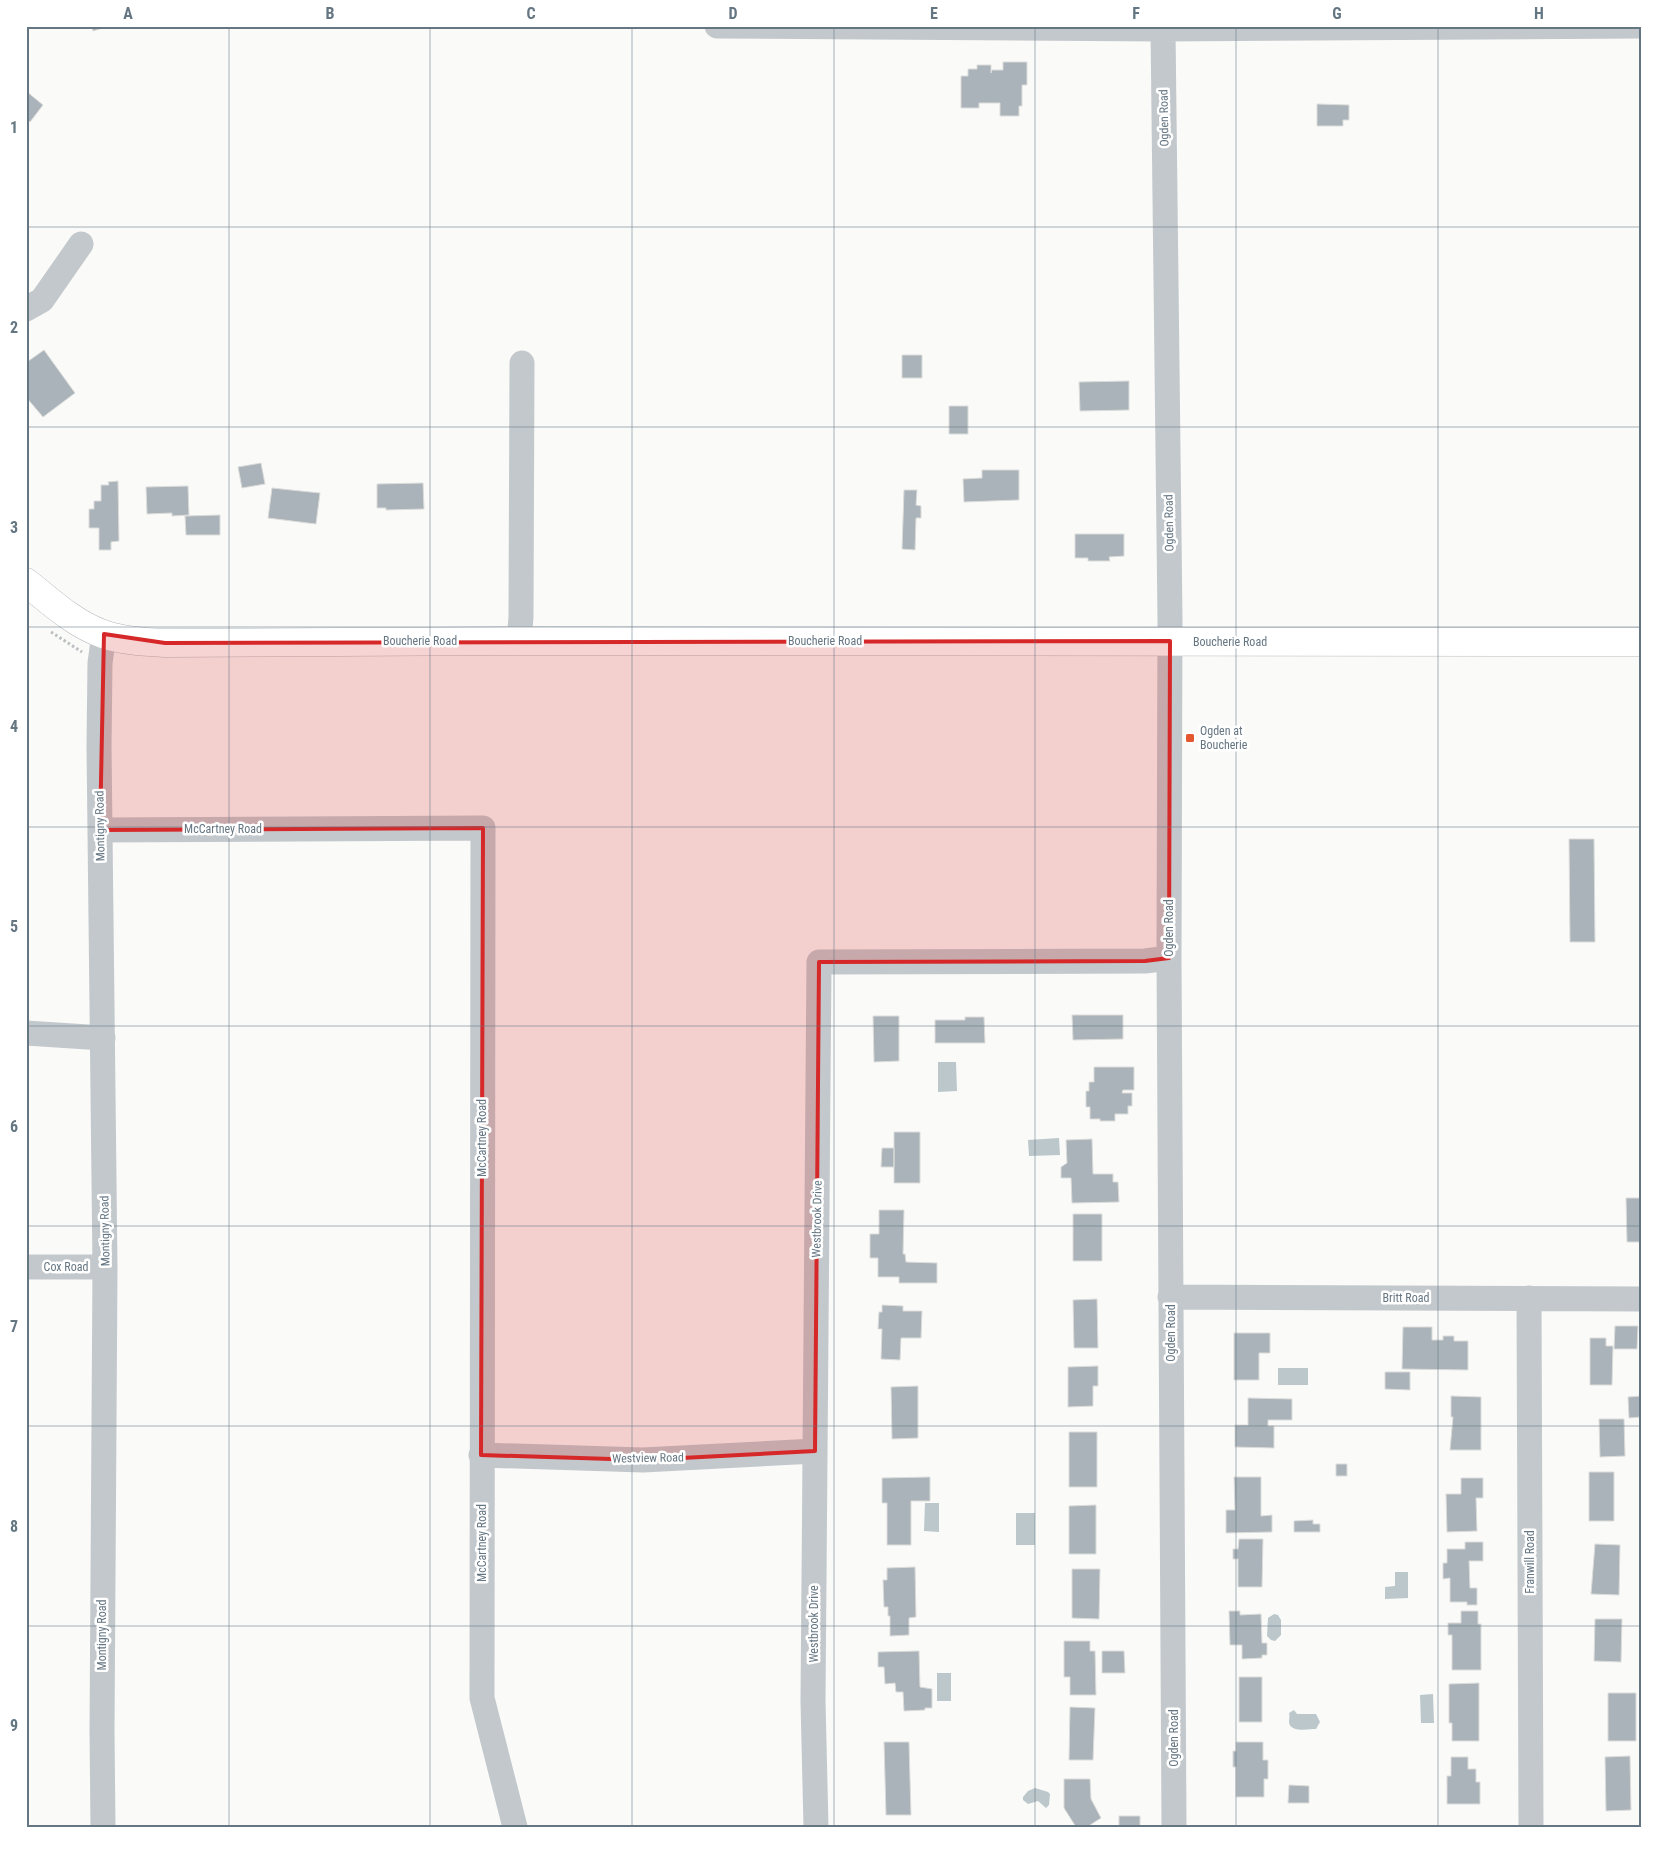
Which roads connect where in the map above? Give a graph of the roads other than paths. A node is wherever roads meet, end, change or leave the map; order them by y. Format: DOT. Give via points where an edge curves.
graph roads {
  1 [pos="717,26"];
  2 [pos="1641,26"];
  3 [pos="1163,29"];
  4 [pos="81,244"];
  5 [pos="26,309"];
  6 [pos="522,363"];
  7 [pos="26,582"];
  8 [pos="104,634"];
  9 [pos="519,641"];
  10 [pos="1170,641"];
  11 [pos="1641,642"];
  12 [pos="100,830"];
  13 [pos="1169,958"];
  14 [pos="26,1033"];
  15 [pos="103,1038"];
  16 [pos="26,1267"];
  17 [pos="105,1267"];
  18 [pos="1170,1297"];
  19 [pos="1529,1298"];
  20 [pos="1641,1299"];
  21 [pos="815,1451"];
  22 [pos="481,1455"];
  23 [pos="103,1827"];
  24 [pos="515,1827"];
  25 [pos="816,1827"];
  26 [pos="1174,1827"];
  27 [pos="1532,1827"];
  1 -- 3 [label="street"];
  2 -- 3 [label="street"];
  3 -- 10 [label="street, Ogden Road"];
  4 -- 5 [label="street" via="42,300"];
  6 -- 9 [label="street"];
  7 -- 8 [label="main road, Boucherie Road" via="70,616"];
  8 -- 9 [label="main road, Boucherie Road" via="165,643"];
  8 -- 12 [label="street, Montigny Road" via="100,663"];
  9 -- 10 [label="main road, Boucherie Road"];
  10 -- 11 [label="main road, Boucherie Road"];
  10 -- 13 [label="street, Ogden Road"];
  12 -- 15 [label="street, Montigny Road"];
  12 -- 22 [label="street, McCartney Road" via="483,828"];
  13 -- 18 [label="street, Ogden Road"];
  13 -- 21 [label="street, Westbrook Drive" via="1145,961 819,962"];
  14 -- 15 [label="street"];
  15 -- 17 [label="street, Montigny Road"];
  16 -- 17 [label="street, Cox Road"];
  17 -- 23 [label="street, Montigny Road"];
  18 -- 19 [label="street, Britt Road"];
  18 -- 26 [label="street, Ogden Road"];
  19 -- 20 [label="street, Britt Road"];
  19 -- 27 [label="street, Franwill Road"];
  21 -- 22 [label="street, Westview Road" via="643,1460"];
  21 -- 25 [label="street, Westbrook Drive" via="813,1701"];
  22 -- 24 [label="street, McCartney Road" via="482,1698"];
}
